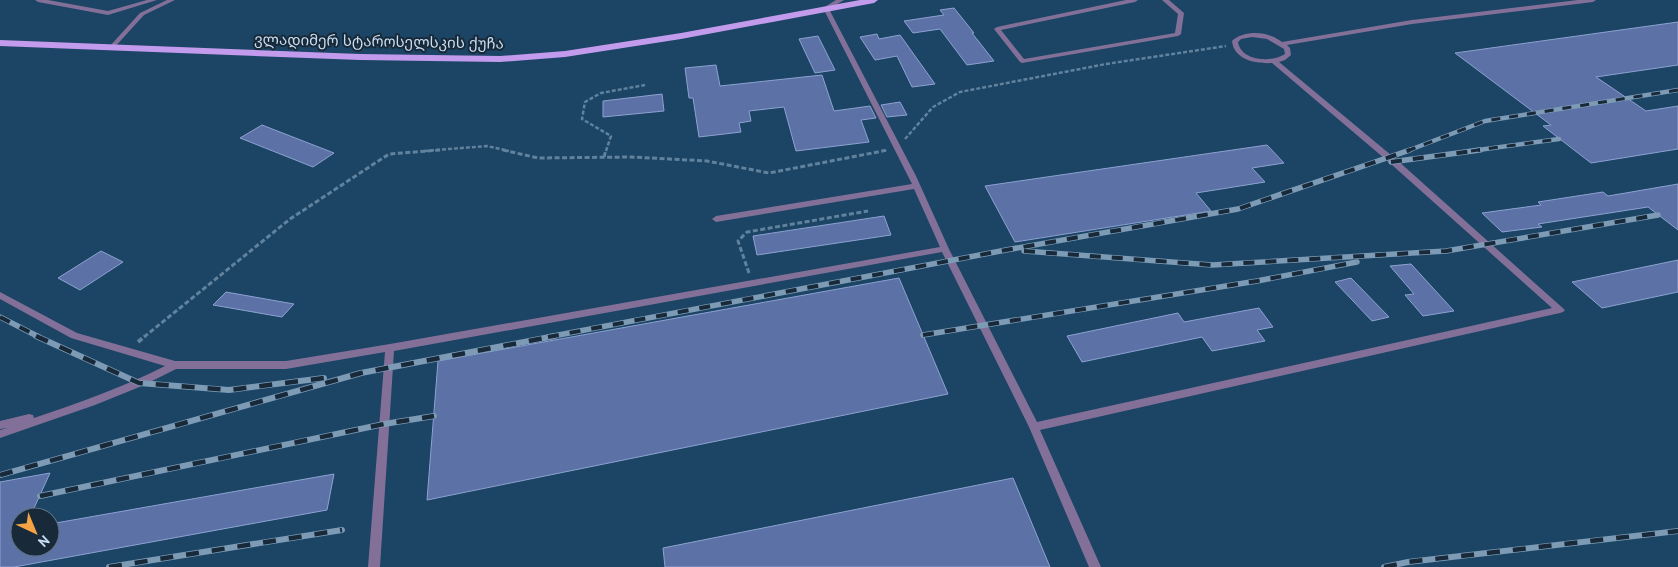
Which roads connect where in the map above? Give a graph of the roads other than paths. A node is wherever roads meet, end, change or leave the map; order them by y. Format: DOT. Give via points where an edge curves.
graph roads {
  1 [pos="38,0"];
  2 [pos="154,0"];
  3 [pos="172,0"];
  4 [pos="841,0"];
  5 [pos="874,0"];
  6 [pos="1135,0"];
  7 [pos="1165,0"];
  8 [pos="1592,0"];
  9 [pos="826,8"];
  10 [pos="0,42"];
  11 [pos="1283,44"];
  12 [pos="111,48"];
  13 [pos="1275,62"];
  14 [pos="916,186"];
  15 [pos="716,219"];
  16 [pos="945,249"];
  17 [pos="0,295"];
  18 [pos="390,348"];
  19 [pos="175,365"];
  20 [pos="92,402"];
  21 [pos="0,424"];
  22 [pos="1034,427"];
  23 [pos="0,434"];
  24 [pos="374,567"];
  25 [pos="1095,567"];
  1 -- 2 [label="lane" via="108,13"];
  3 -- 12 [label="lane" via="142,14"];
  4 -- 9 [label="lane"];
  5 -- 9 [label="main road, ვლადიმერ სტაროსელსკის ქუჩა"];
  6 -- 7 [label="lane" via="998,29 1022,61 1178,34 1181,13"];
  8 -- 11 [label="lane" via="1412,22"];
  9 -- 12 [label="main road, ვლადიმერ სტაროსელსკის ქუჩა" via="681,36 565,54 500,59"];
  9 -- 14 [label="lane"];
  10 -- 12 [label="main road, ვლადიმერ სტაროსელსკის ქუჩა"];
  11 -- 13 [label="lane" via="1288,55"];
  11 -- 13 [label="lane" via="1269,37 1252,35 1238,38 1234,45 1244,56"];
  13 -- 22 [label="lane" via="1390,158 1560,310"];
  14 -- 15 [label="lane"];
  14 -- 16 [label="lane"];
  16 -- 18 [label="lane"];
  16 -- 22 [label="lane"];
  17 -- 19 [label="lane" via="74,336"];
  18 -- 19 [label="lane" via="286,364"];
  18 -- 24 [label="lane"];
  19 -- 20 [label="lane"];
  20 -- 21 [label="lane"];
  20 -- 23 [label="lane"];
  22 -- 25 [label="lane"];
}
